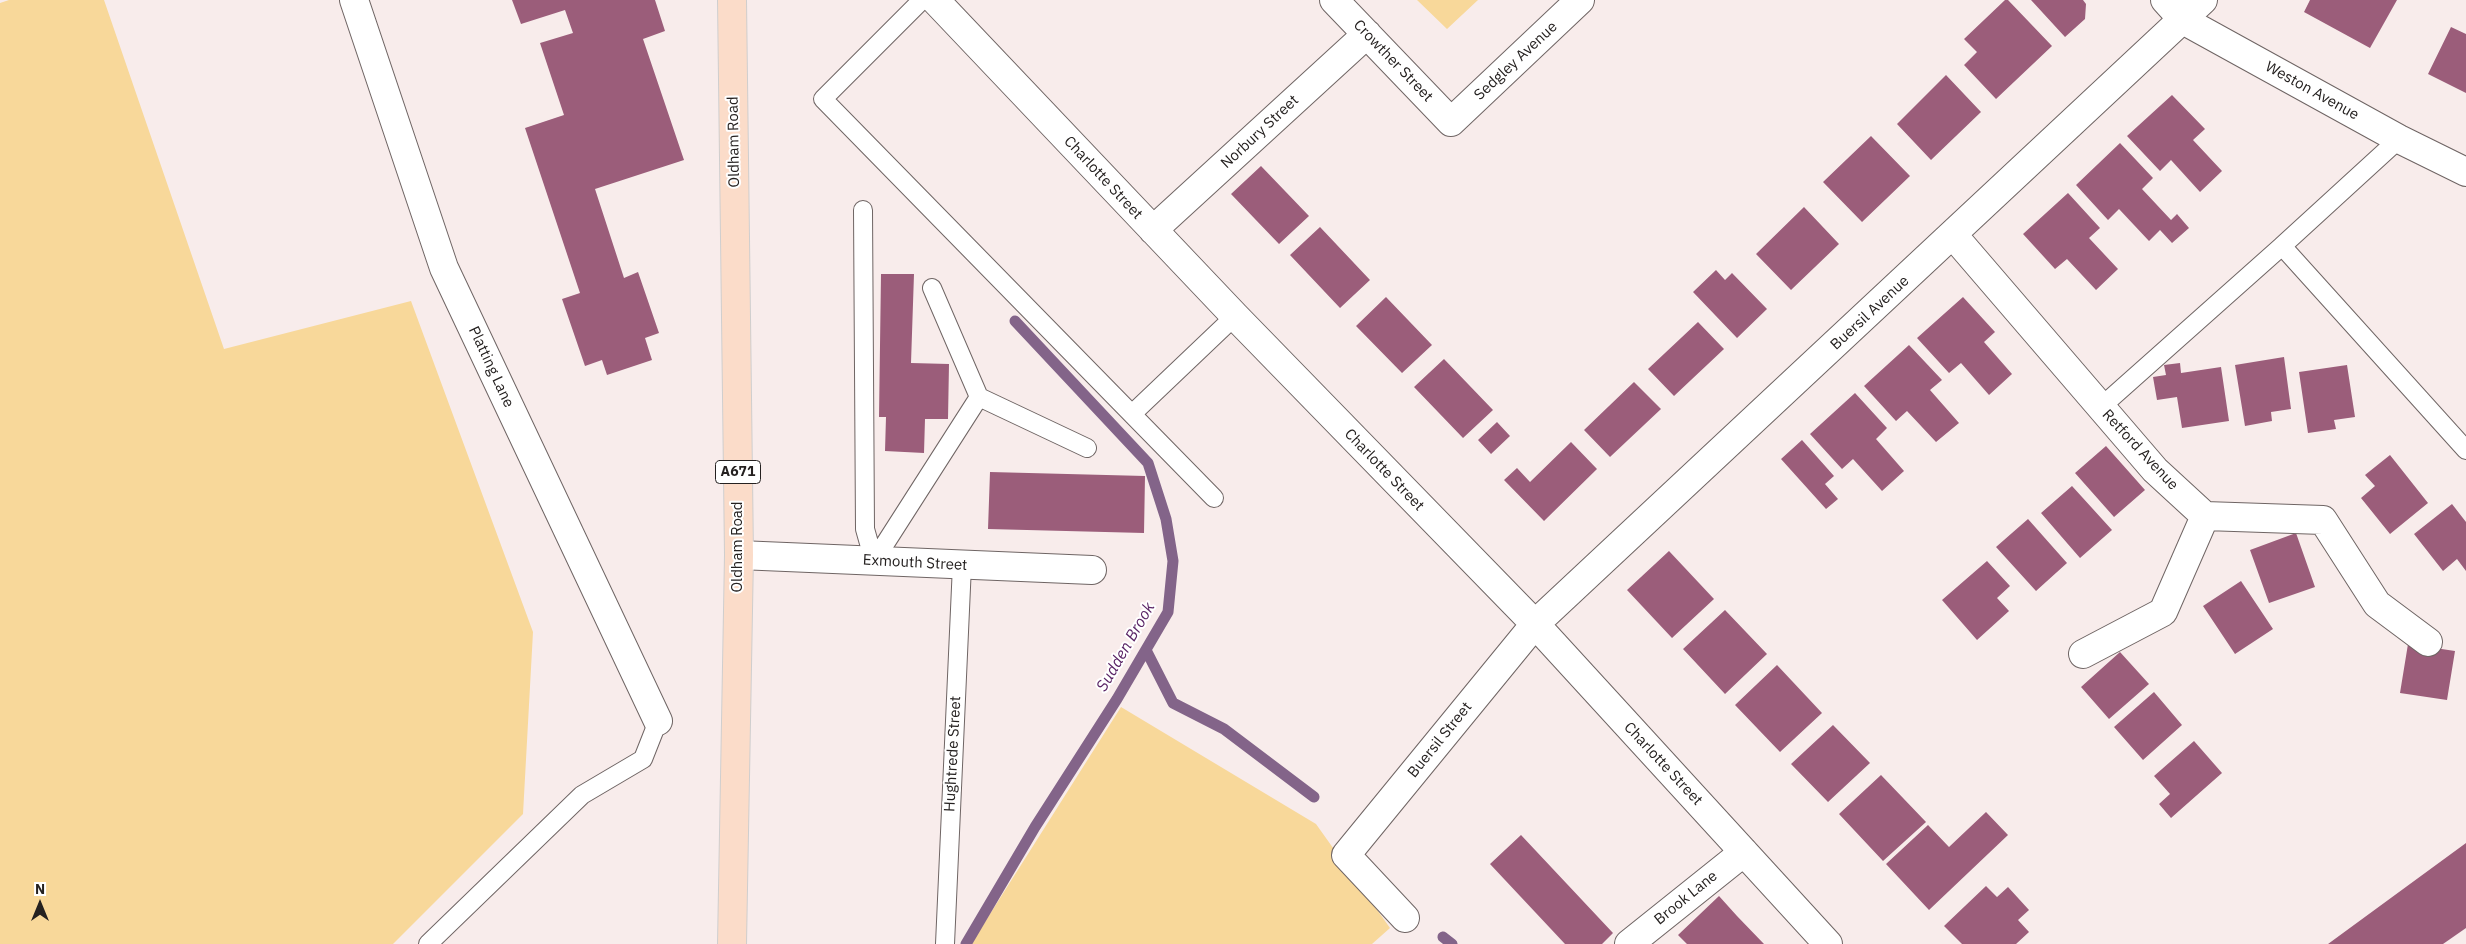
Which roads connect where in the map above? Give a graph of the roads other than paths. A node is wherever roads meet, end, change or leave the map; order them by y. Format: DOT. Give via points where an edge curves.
graph roads {
  1 [pos="354,0"];
  2 [pos="732,0"];
  3 [pos="922,0"];
  4 [pos="935,0"];
  5 [pos="1334,0"];
  6 [pos="1580,0"];
  7 [pos="2165,0"];
  8 [pos="2203,0"];
  9 [pos="2183,20"];
  10 [pos="1367,34"];
  11 [pos="1451,122"];
  12 [pos="2399,139"];
  13 [pos="2466,172"];
  14 [pos="863,210"];
  15 [pos="1153,230"];
  16 [pos="1953,236"];
  17 [pos="2282,246"];
  18 [pos="932,288"];
  19 [pos="1235,316"];
  20 [pos="979,398"];
  21 [pos="2101,407"];
  22 [pos="1132,414"];
  23 [pos="1086,448"];
  24 [pos="2466,450"];
  25 [pos="1214,498"];
  26 [pos="2205,516"];
  27 [pos="739,555"];
  28 [pos="874,561"];
  29 [pos="962,565"];
  30 [pos="1092,570"];
  31 [pos="1535,624"];
  32 [pos="2428,642"];
  33 [pos="2083,654"];
  34 [pos="658,722"];
  35 [pos="1744,852"];
  36 [pos="1405,918"];
  37 [pos="428,944"];
  38 [pos="732,944"];
  39 [pos="945,944"];
  40 [pos="1629,944"];
  41 [pos="1828,944"];
  1 -- 34 [label="street, Platting Lane" via="444,268"];
  2 -- 27 [label="main road, Oldham Road / A671"];
  3 -- 22 [label="lane" via="823,98"];
  4 -- 15 [label="street, Charlotte Street"];
  5 -- 10 [label="street, Crowther Street"];
  6 -- 11 [label="street, Sedgley Avenue"];
  7 -- 9 [label="street, Weston Avenue"];
  8 -- 9 [label="street, Buersil Avenue"];
  9 -- 12 [label="street, Weston Avenue"];
  9 -- 16 [label="street, Buersil Avenue"];
  10 -- 11 [label="street, Crowther Street"];
  10 -- 15 [label="street, Norbury Street"];
  12 -- 13 [label="street, Weston Avenue"];
  12 -- 17 [label="lane"];
  14 -- 28 [label="lane" via="865,529"];
  15 -- 19 [label="street, Charlotte Street"];
  16 -- 21 [label="street, Retford Avenue"];
  16 -- 31 [label="street, Buersil Avenue"];
  17 -- 21 [label="lane"];
  17 -- 24 [label="lane"];
  18 -- 20 [label="lane"];
  19 -- 22 [label="lane"];
  19 -- 31 [label="street, Charlotte Street"];
  20 -- 23 [label="lane"];
  20 -- 28 [label="lane"];
  21 -- 26 [label="street, Retford Avenue" via="2155,470"];
  22 -- 25 [label="lane"];
  26 -- 32 [label="street" via="2323,520 2377,604"];
  26 -- 33 [label="street" via="2163,612"];
  27 -- 28 [label="street, Exmouth Street"];
  27 -- 38 [label="main road, Oldham Road / A671"];
  28 -- 29 [label="street, Exmouth Street"];
  29 -- 30 [label="street, Exmouth Street"];
  29 -- 39 [label="lane, Hughtrede Street"];
  31 -- 35 [label="street, Charlotte Street"];
  31 -- 36 [label="street, Buersil Street" via="1346,855"];
  34 -- 37 [label="lane" via="643,759 582,795"];
  35 -- 40 [label="street, Brook Lane"];
  35 -- 41 [label="street, Charlotte Street"];
}
